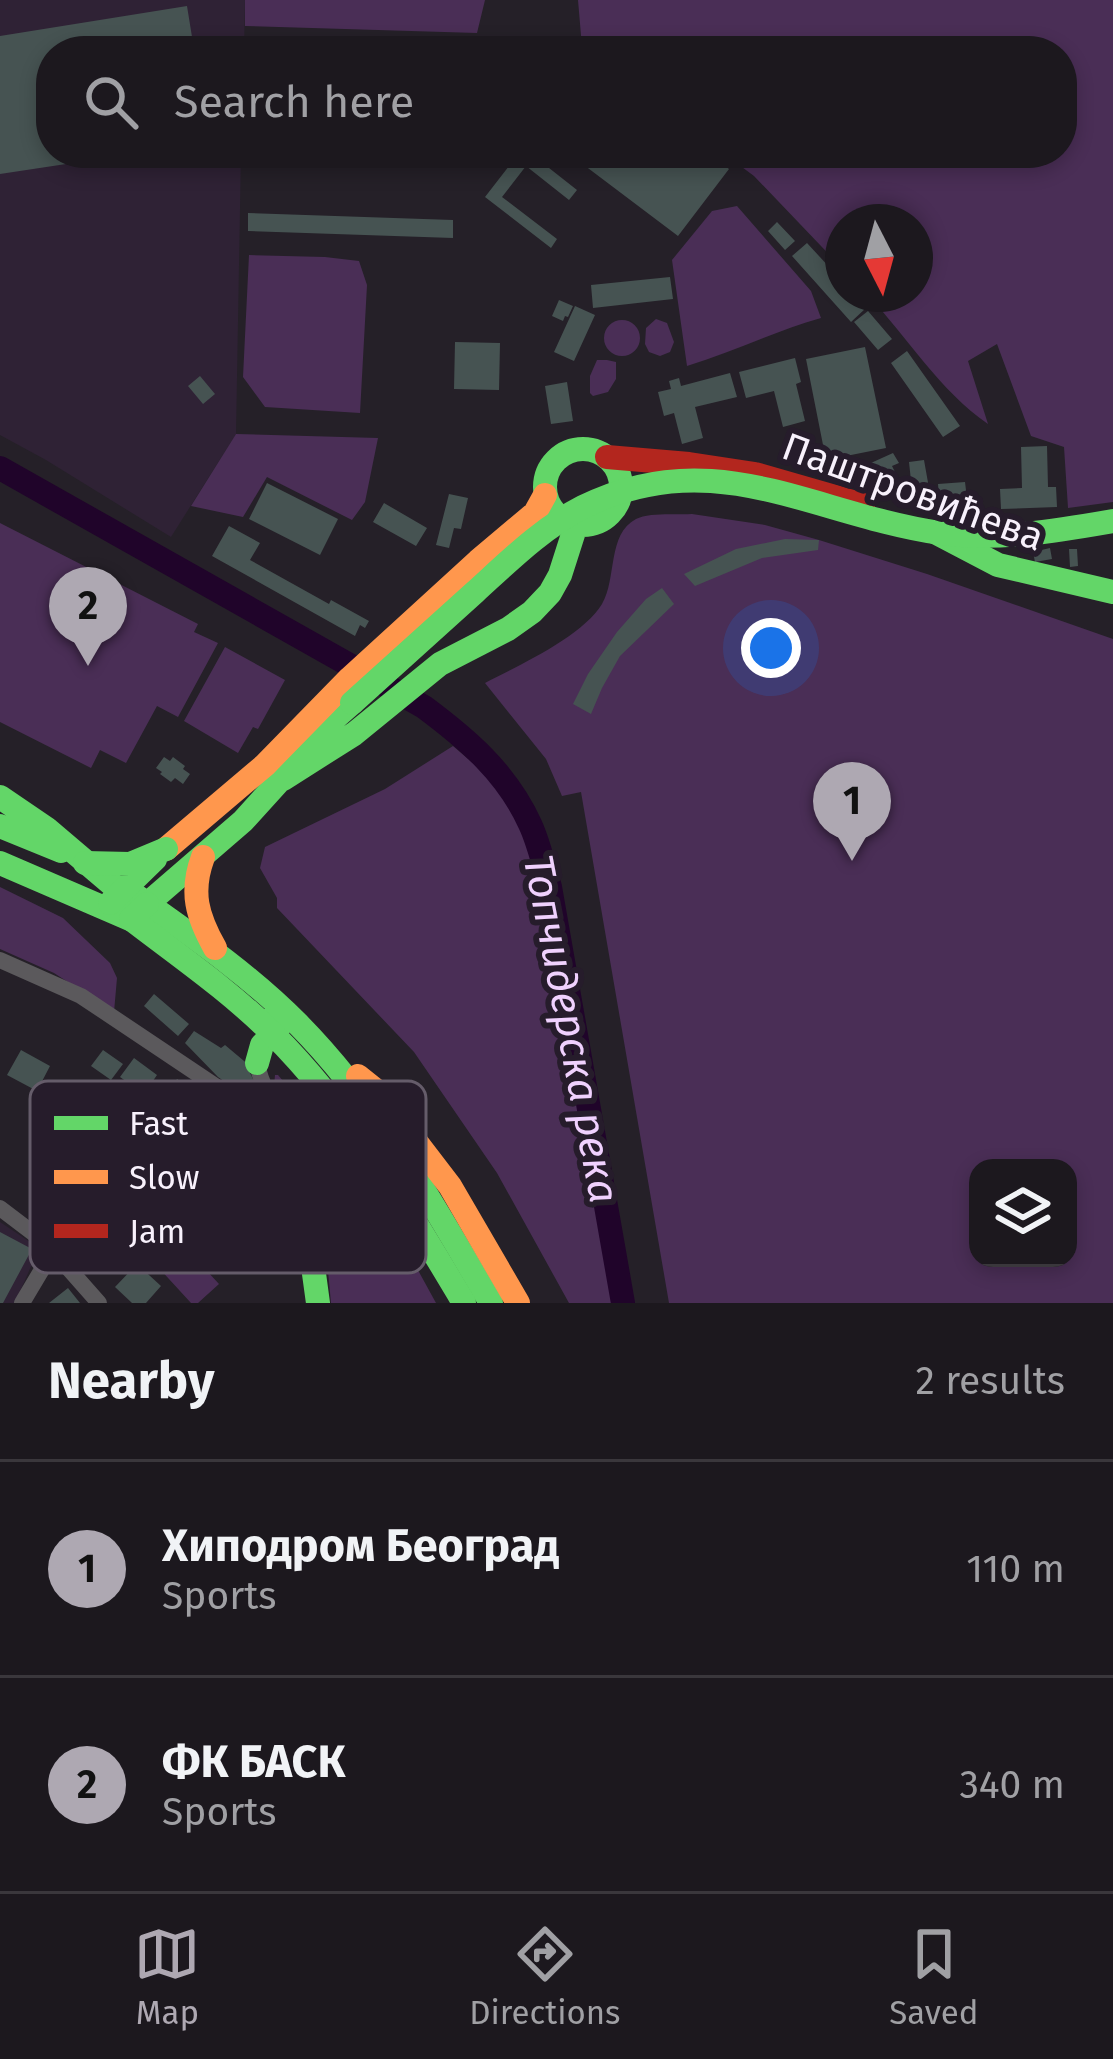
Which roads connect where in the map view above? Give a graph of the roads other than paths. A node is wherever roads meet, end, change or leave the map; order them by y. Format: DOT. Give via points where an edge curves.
graph roads {
  1 [pos="608,457"];
  2 [pos="689,464"];
  3 [pos="621,494"];
  4 [pos="545,495"];
  5 [pos="576,525"];
  6 [pos="1113,525"];
  7 [pos="986,558"];
  8 [pos="1113,592"];
  9 [pos="274,772"];
  10 [pos="0,797"];
  11 [pos="0,826"];
  12 [pos="0,846"];
  13 [pos="166,849"];
  14 [pos="203,856"];
  15 [pos="0,863"];
  16 [pos="85,863"];
  17 [pos="117,895"];
  18 [pos="139,911"];
  19 [pos="165,933"];
  20 [pos="219,955"];
  21 [pos="0,960"];
  22 [pos="285,1036"];
  23 [pos="326,1055"];
  24 [pos="257,1063"];
  25 [pos="209,1081"];
  26 [pos="262,1081"];
  27 [pos="317,1081"];
  28 [pos="328,1081"];
  29 [pos="347,1081"];
  30 [pos="363,1081"];
  31 [pos="426,1152"];
  32 [pos="426,1195"];
  33 [pos="0,1208"];
  34 [pos="426,1212"];
  35 [pos="30,1230"];
  36 [pos="426,1241"];
  37 [pos="40,1273"];
  38 [pos="72,1273"];
  39 [pos="314,1273"];
  40 [pos="22,1303"];
  41 [pos="99,1303"];
  42 [pos="318,1303"];
  43 [pos="464,1303"];
  44 [pos="481,1303"];
  45 [pos="491,1303"];
  46 [pos="518,1303"];
  1 -- 2 [label="main road, Паштровићева"];
  1 -- 3 [label="main road"];
  1 -- 4 [label="main road" via="585,449 563,454 547,475"];
  2 -- 3 [label="main road, Паштровићева" via="645,472"];
  2 -- 7 [label="main road, Паштровићева" via="829,493"];
  3 -- 5 [label="main road" via="602,520"];
  4 -- 5 [label="main road"];
  4 -- 9 [label="main road" via="535,513 350,678"];
  5 -- 9 [label="main road" via="544,601 419,678 352,735"];
  6 -- 7 [label="street"];
  6 -- 9 [label="main road, bridge" via="957,535 729,480 630,488 547,530"];
  7 -- 8 [label="main road, Паштровићева"];
  9 -- 13 [label="main road"];
  9 -- 14 [label="main road"];
  10 -- 19 [label="main road"];
  11 -- 16 [label="main road"];
  12 -- 17 [label="main road"];
  13 -- 16 [label="main road, bridge" via="130,864"];
  13 -- 17 [label="main road, bridge"];
  14 -- 18 [label="main road"];
  14 -- 20 [label="main road" via="194,906"];
  15 -- 19 [label="main road"];
  16 -- 17 [label="main road, bridge"];
  17 -- 18 [label="main road, bridge"];
  18 -- 20 [label="main road"];
  18 -- 27 [label="main road, bridge"];
  19 -- 22 [label="main road"];
  20 -- 23 [label="main road"];
  21 -- 25 [label="street" via="81,996"];
  22 -- 24 [label="main road" via="262,1045"];
  22 -- 28 [label="main road"];
  23 -- 29 [label="main road"];
  23 -- 30 [label="main road"];
  24 -- 26 [label="street"];
  31 -- 46 [label="main road"];
  32 -- 45 [label="main road"];
  33 -- 35 [label="street"];
  34 -- 44 [label="main road"];
  36 -- 43 [label="main road, bridge"];
  37 -- 40 [label="street"];
  38 -- 41 [label="street"];
  39 -- 42 [label="main road"];
}
